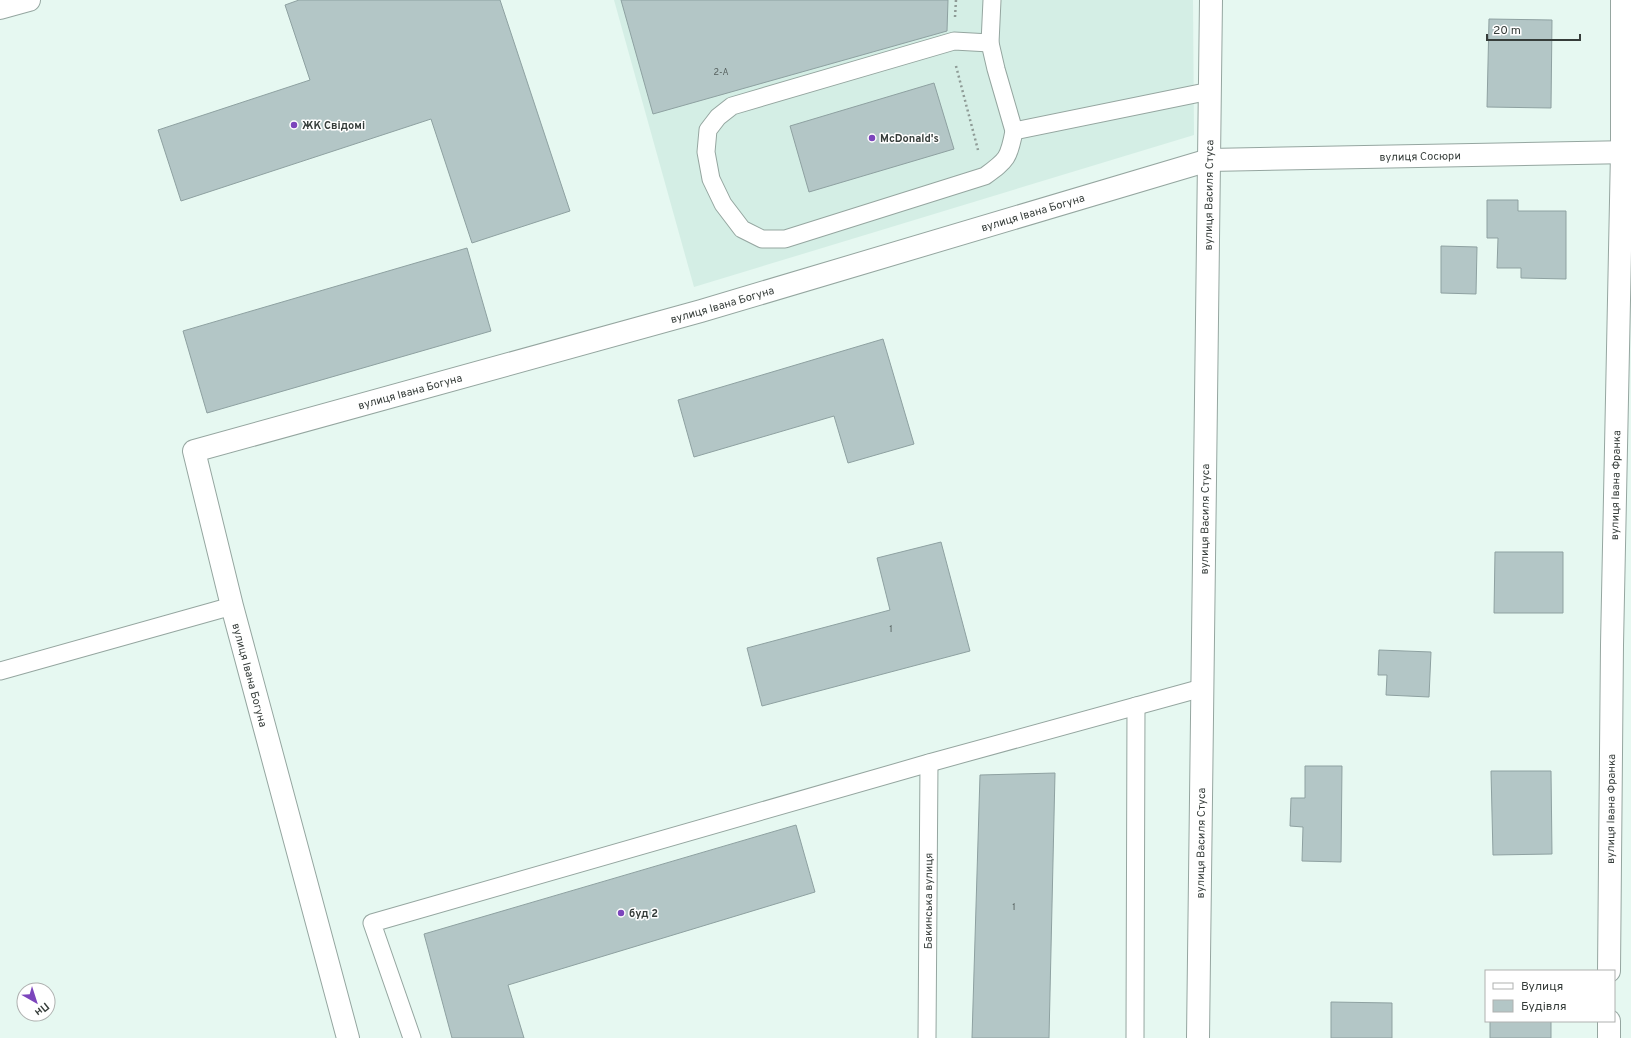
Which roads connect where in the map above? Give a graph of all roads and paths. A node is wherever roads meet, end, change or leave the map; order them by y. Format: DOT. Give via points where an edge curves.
graph roads {
  1 [pos="29,0"];
  2 [pos="956,0"];
  3 [pos="992,0"];
  4 [pos="1211,0"];
  5 [pos="1622,0"];
  6 [pos="0,8"];
  7 [pos="954,41"];
  8 [pos="990,43"];
  9 [pos="1210,91"];
  10 [pos="1014,131"];
  11 [pos="1627,152"];
  12 [pos="1209,160"];
  13 [pos="985,176"];
  14 [pos="232,606"];
  15 [pos="0,671"];
  16 [pos="1202,688"];
  17 [pos="1136,706"];
  18 [pos="929,763"];
  19 [pos="1609,970"];
  20 [pos="1609,1022"];
  21 [pos="348,1038"];
  22 [pos="412,1038"];
  23 [pos="927,1038"];
  24 [pos="1135,1038"];
  25 [pos="1198,1038"];
  26 [pos="1609,1038"];
  1 -- 6 [label="street"];
  2 -- 7 [label="path"];
  3 -- 8 [label="lane"];
  4 -- 9 [label="street, вулиця Василя Стуса"];
  5 -- 11 [label="street, вулиця Івана Франка"];
  7 -- 8 [label="lane"];
  7 -- 13 [label="path" via="953,56"];
  7 -- 13 [label="lane" via="732,106 718,117 708,130 706,152 711,179 723,204 742,230 762,239 785,239"];
  8 -- 10 [label="lane"];
  9 -- 10 [label="lane"];
  9 -- 12 [label="street, вулиця Василя Стуса"];
  10 -- 13 [label="lane" via="1011,150 1007,157"];
  11 -- 12 [label="street, вулиця Сосюри"];
  11 -- 19 [label="street, вулиця Івана Франка" via="1612,645"];
  12 -- 14 [label="street, вулиця Івана Богуна" via="701,311 194,451"];
  12 -- 16 [label="street, вулиця Василя Стуса"];
  14 -- 15 [label="lane"];
  14 -- 21 [label="street, вулиця Івана Богуна"];
  16 -- 17 [label="lane"];
  16 -- 25 [label="street, вулиця Василя Стуса"];
  17 -- 18 [label="lane"];
  17 -- 24 [label="lane"];
  18 -- 22 [label="lane" via="372,923"];
  18 -- 23 [label="lane, Бакинська вулиця"];
  20 -- 26 [label="street"];
}
